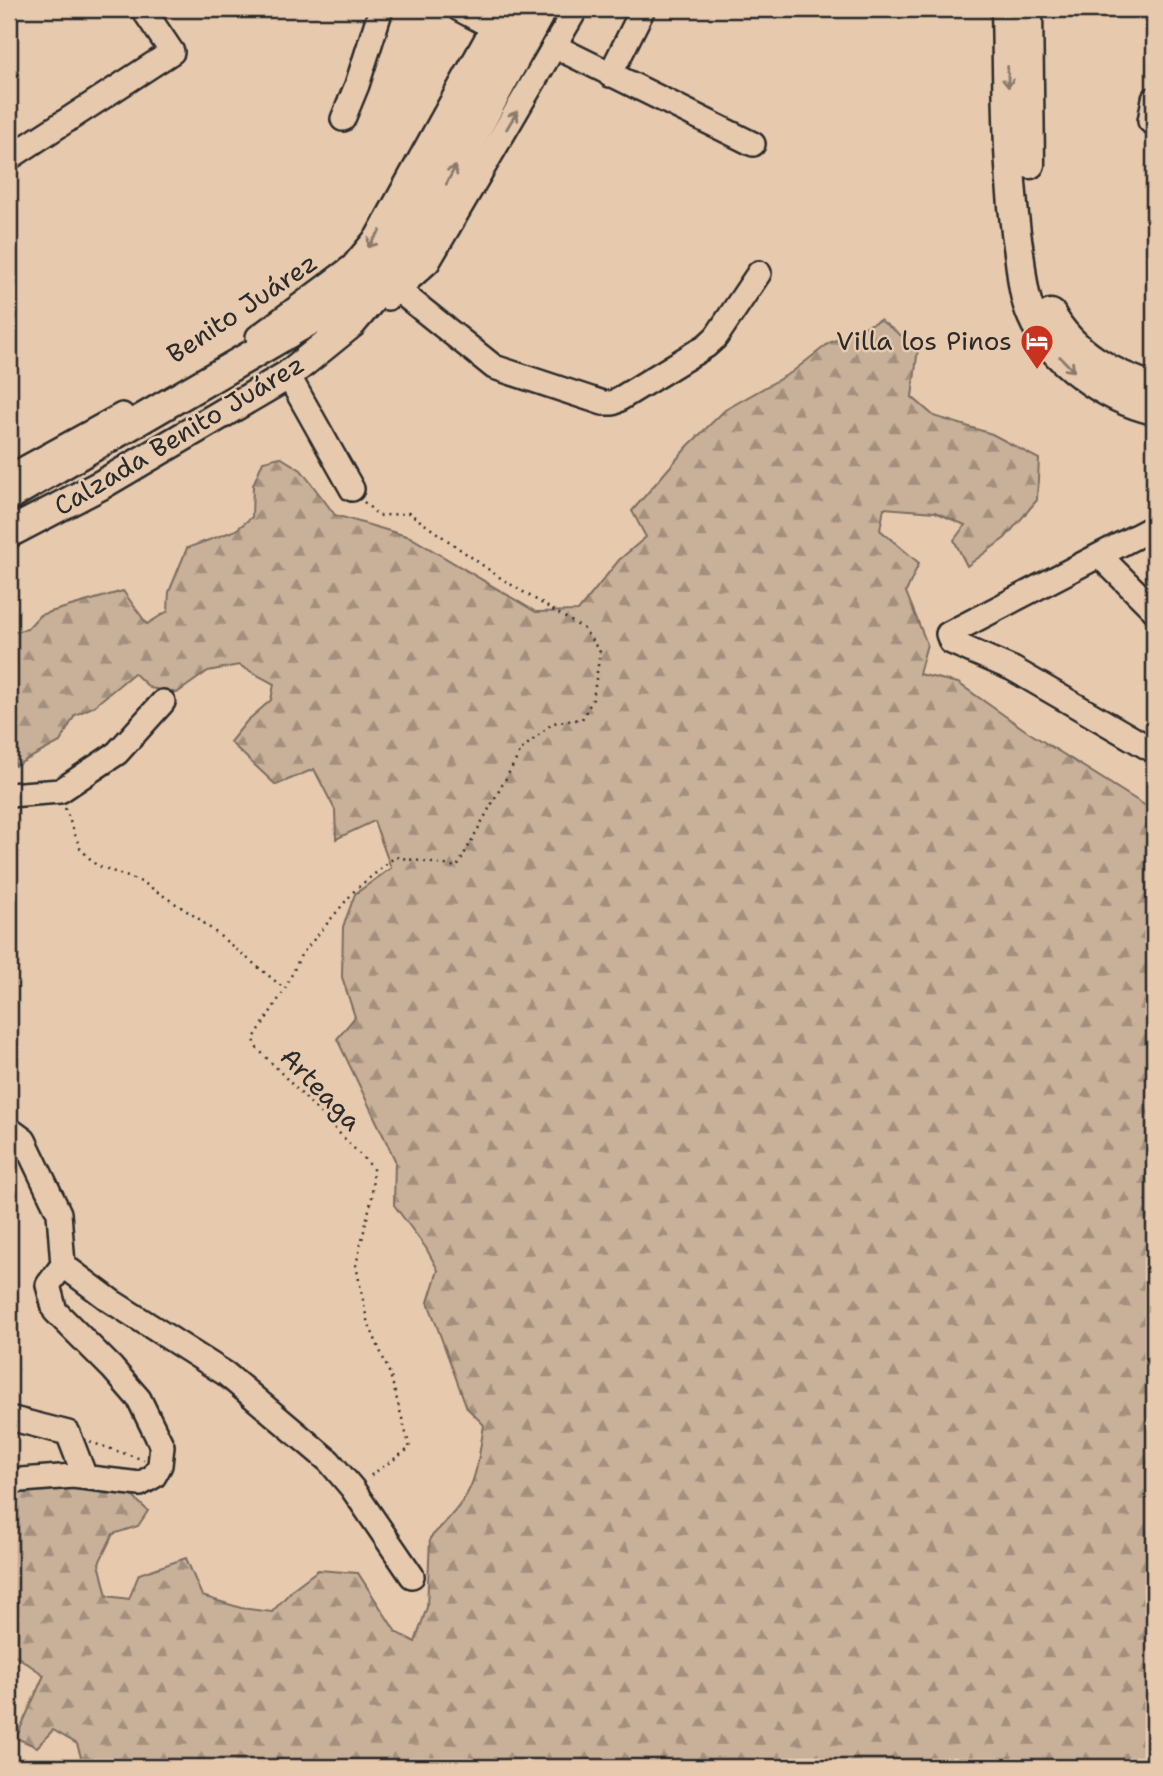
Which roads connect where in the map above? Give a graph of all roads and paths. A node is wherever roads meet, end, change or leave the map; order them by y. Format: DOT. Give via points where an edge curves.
graph roads {
  1 [pos="143,9"];
  2 [pos="381,9"];
  3 [pos="459,9"];
  4 [pos="518,9"];
  5 [pos="542,9"];
  6 [pos="576,9"];
  7 [pos="643,9"];
  8 [pos="1006,9"];
  9 [pos="1028,9"];
  10 [pos="498,18"];
  11 [pos="556,47"];
  12 [pos="610,75"];
  13 [pos="343,119"];
  14 [pos="752,144"];
  15 [pos="9,158"];
  16 [pos="759,274"];
  17 [pos="393,286"];
  18 [pos="288,375"];
  19 [pos="1154,387"];
  20 [pos="1154,410"];
  21 [pos="9,477"];
  22 [pos="352,489"];
  23 [pos="9,496"];
  24 [pos="1154,527"];
  25 [pos="9,533"];
  26 [pos="1101,557"];
  27 [pos="1154,610"];
  28 [pos="163,702"];
  29 [pos="1154,751"];
  30 [pos="60,791"];
  31 [pos="9,795"];
  32 [pos="285,989"];
  33 [pos="9,1129"];
  34 [pos="63,1265"];
  35 [pos="9,1418"];
  36 [pos="59,1430"];
  37 [pos="160,1465"];
  38 [pos="85,1477"];
  39 [pos="9,1481"];
  40 [pos="352,1488"];
  41 [pos="412,1576"];
  1 -- 15 [label="street" via="172,52"];
  2 -- 13 [label="street"];
  3 -- 10 [label="street"];
  4 -- 23 [label="main road, Calzada Benito Juárez" via="391,247 363,279 332,308 270,347"];
  17 -- 5 [label="main road, Calzada Benito Juárez, one-way"];
  6 -- 11 [label="street"];
  7 -- 12 [label="street"];
  8 -- 20 [label="main road, one-way" via="1012,210 1025,298 1041,334 1071,370"];
  9 -- 19 [label="main road" via="1031,208 1042,293 1058,326 1090,359"];
  10 -- 21 [label="street, Benito Juárez, one-way" via="377,237 352,267 229,357"];
  11 -- 12 [label="street"];
  17 -- 11 [label="street, one-way" via="428,262"];
  12 -- 14 [label="street"];
  16 -- 17 [label="street" via="706,346 613,403 494,368"];
  17 -- 18 [label="main road, Calzada Benito Juárez"];
  18 -- 22 [label="street"];
  18 -- 25 [label="main road, Calzada Benito Juárez" via="101,485"];
  22 -- 32 [label="path" via="379,516 409,513 439,531 502,579 583,629 600,652 593,699 582,719 553,723 522,749 457,867 395,857 355,890 301,954"];
  24 -- 26 [label="street"];
  26 -- 27 [label="street"];
  26 -- 29 [label="street" via="948,634 951,642 1013,669"];
  28 -- 30 [label="street" via="117,753"];
  30 -- 31 [label="street"];
  30 -- 32 [label="path" via="80,848 96,864 144,883 199,919"];
  32 -- 40 [label="path, Arteaga" via="254,1038 256,1047 373,1168 372,1197 356,1265 367,1320 390,1374 410,1448"];
  33 -- 34 [label="street" via="24,1140 59,1213"];
  34 -- 37 [label="street" via="48,1285 55,1311 138,1399 162,1446"];
  34 -- 40 [label="street" via="226,1374 329,1461"];
  35 -- 36 [label="street"];
  36 -- 37 [label="path"];
  36 -- 38 [label="street"];
  37 -- 38 [label="street" via="154,1476 140,1484"];
  38 -- 39 [label="street"];
  40 -- 41 [label="street"];
}
